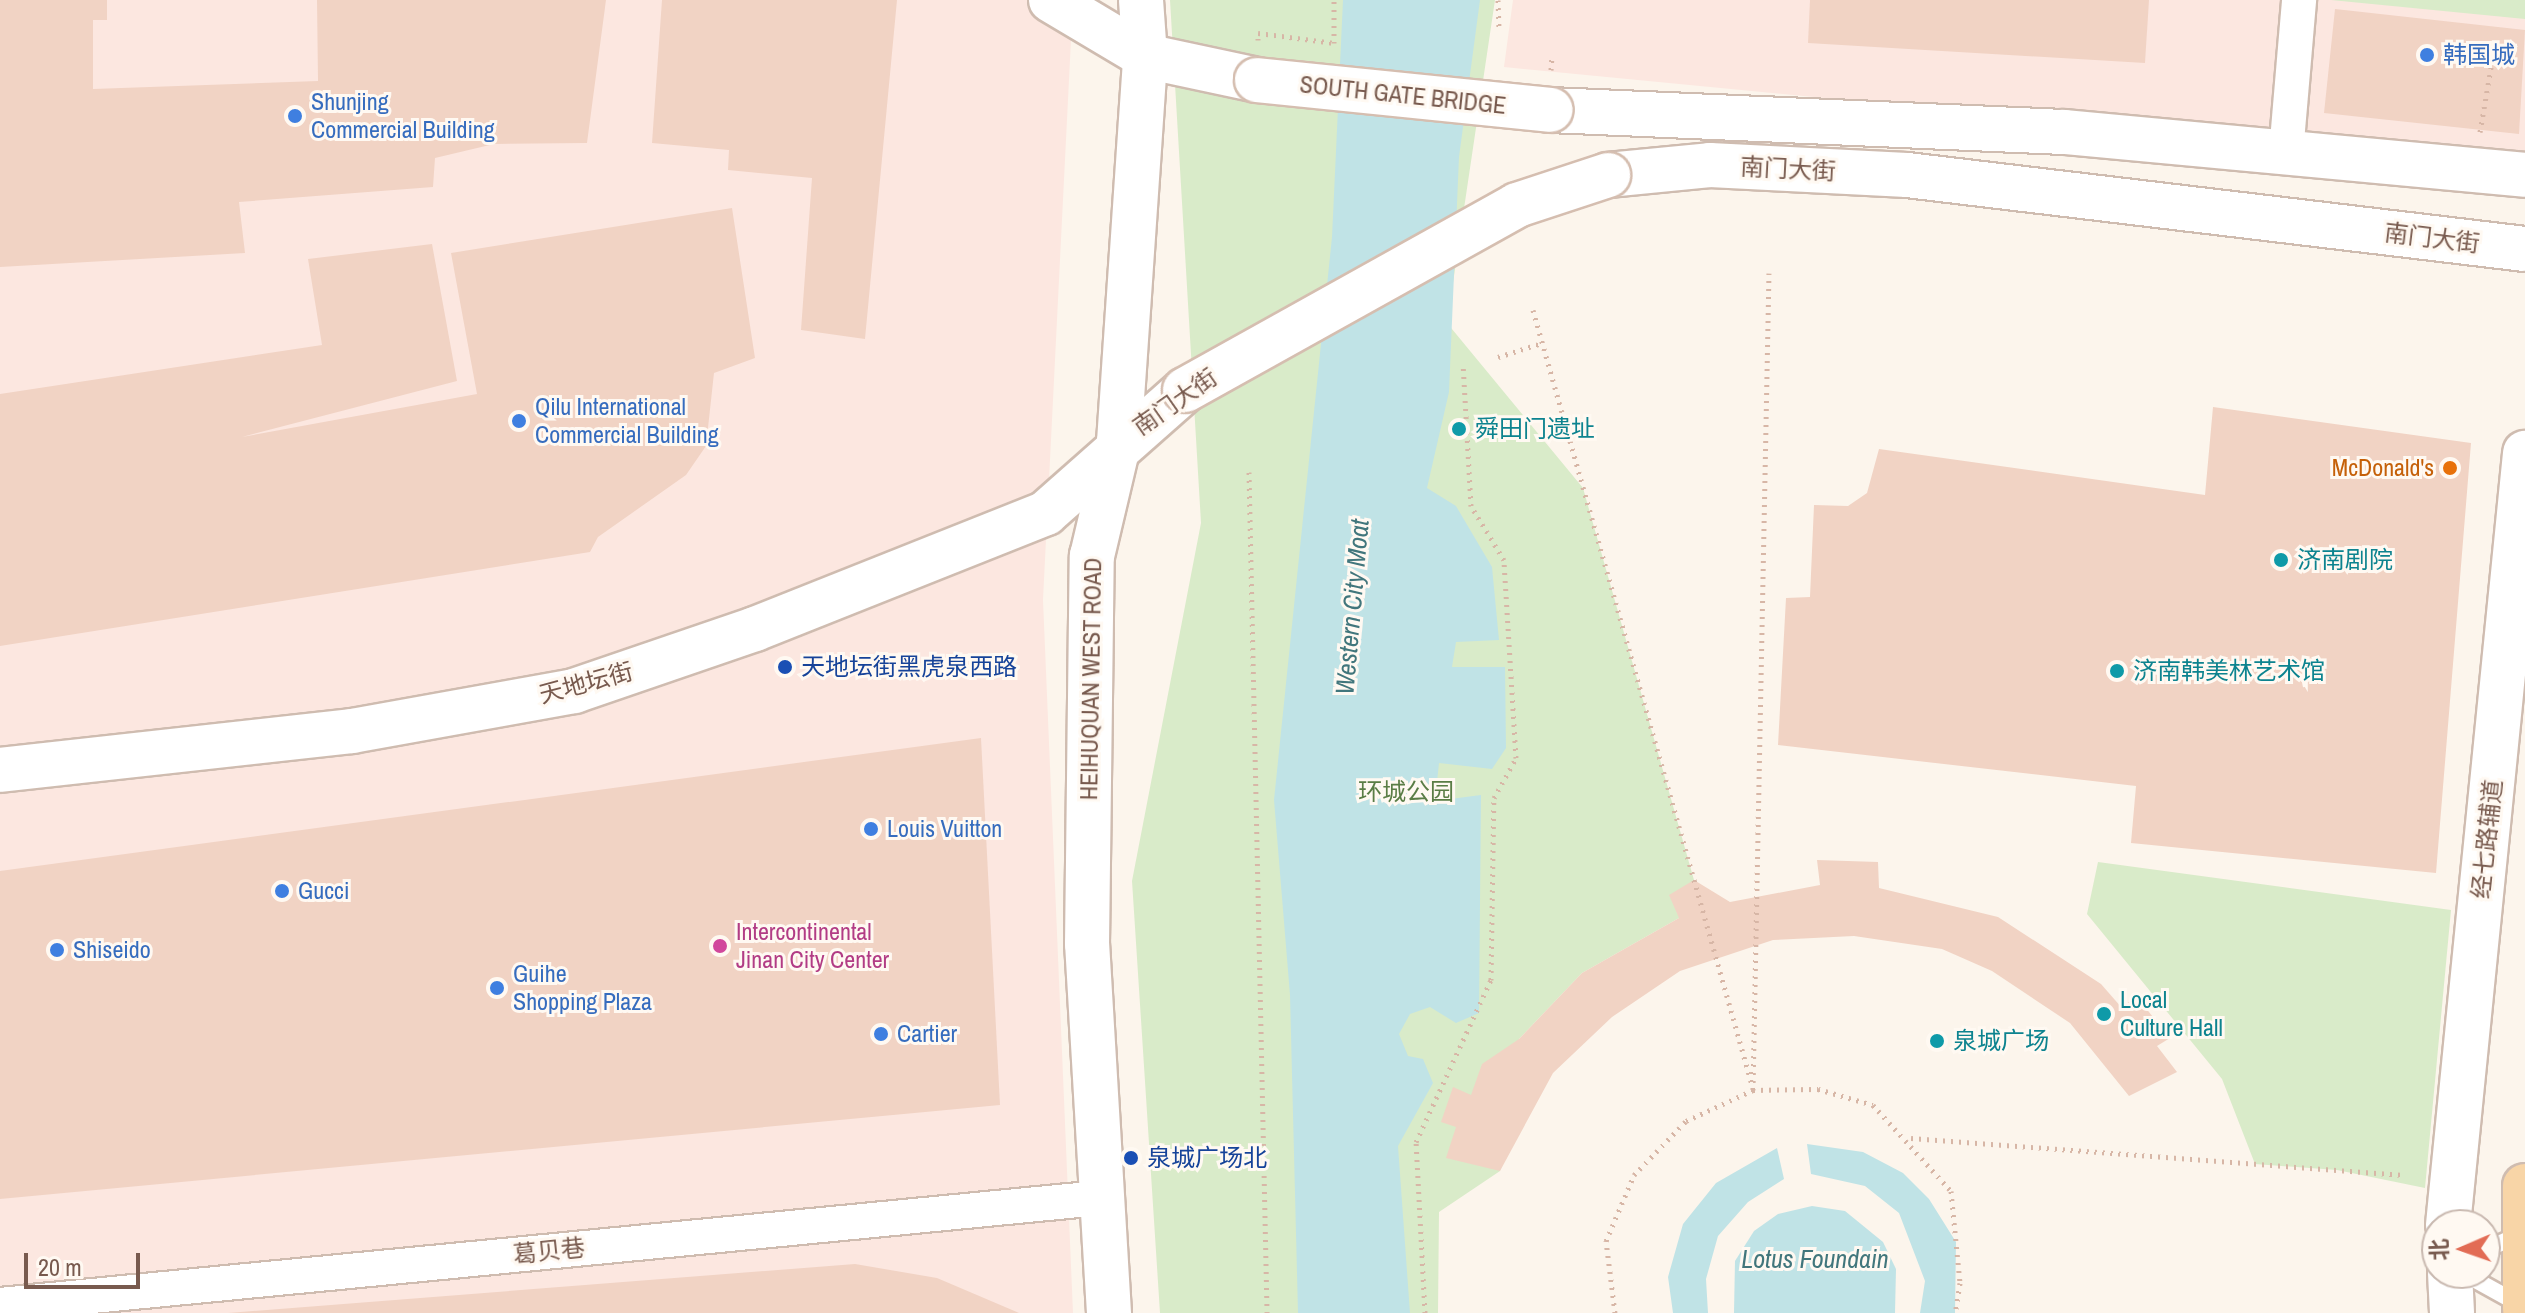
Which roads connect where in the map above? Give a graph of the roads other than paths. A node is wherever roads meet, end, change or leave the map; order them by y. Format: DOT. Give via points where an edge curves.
graph roads {
  1 [pos="1051,0"];
  2 [pos="1141,0"];
  3 [pos="2299,0"];
  4 [pos="1145,56"];
  5 [pos="1550,110"];
  6 [pos="2286,153"];
  7 [pos="2525,175"];
  8 [pos="2525,249"];
  9 [pos="1119,442"];
  10 [pos="2525,453"];
  11 [pos="0,770"];
  12 [pos="2525,1186"];
  13 [pos="1099,1198"];
  14 [pos="2450,1209"];
  15 [pos="2510,1239"];
  16 [pos="2451,1289"];
  17 [pos="2491,1289"];
  18 [pos="0,1305"];
  19 [pos="2525,1308"];
  20 [pos="1109,1313"];
  21 [pos="2452,1313"];
  1 -- 4 [label="main road"];
  2 -- 4 [label="main road, HEIHUQUAN WEST ROAD"];
  3 -- 6 [label="street"];
  4 -- 5 [label="main road, SOUTH GATE BRIDGE, bridge" via="1257,80"];
  4 -- 9 [label="main road, HEIHUQUAN WEST ROAD"];
  5 -- 6 [label="main road, 南门大街" via="2064,132"];
  6 -- 7 [label="main road, 南门大街"];
  8 -- 9 [label="main road, 南门大街, bridge" via="1907,175 1710,165 1608,175 1517,205 1185,390"];
  9 -- 11 [label="main road, 天地坛街" via="1046,513 755,629 574,691 352,731"];
  9 -- 13 [label="main road, HEIHUQUAN WEST ROAD" via="1092,556 1087,944"];
  10 -- 14 [label="main road, 经七路辅道"];
  12 -- 15 [label="main road"];
  13 -- 18 [label="street, 葛贝巷"];
  13 -- 20 [label="main road, HEIHUQUAN WEST ROAD"];
  15 -- 19 [label="main road"];
  16 -- 21 [label="main road"];
  17 -- 19 [label="lane"];
}
